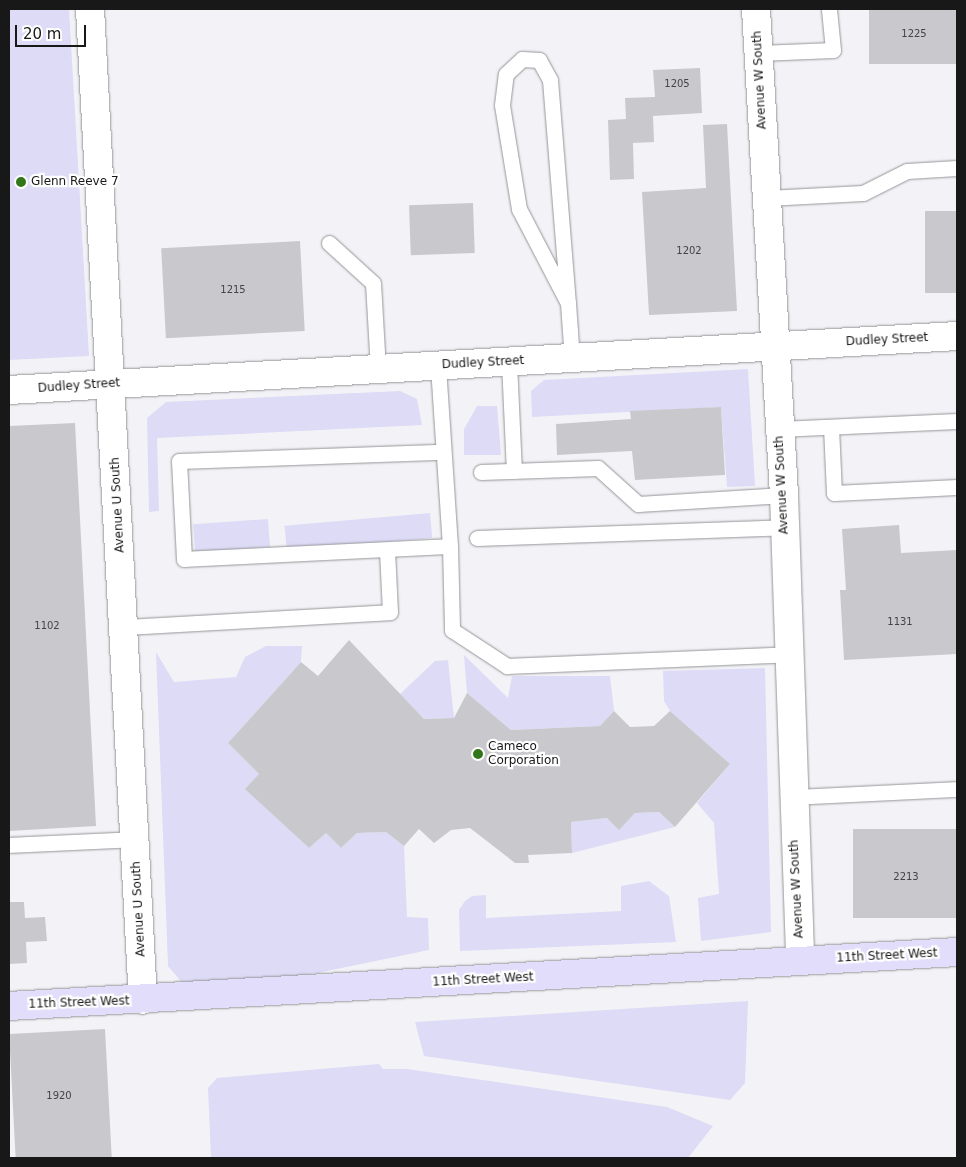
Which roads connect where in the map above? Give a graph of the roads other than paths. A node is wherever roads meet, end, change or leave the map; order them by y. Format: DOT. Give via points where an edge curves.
graph roads {
  1 [pos="90,9"];
  2 [pos="756,9"];
  3 [pos="830,9"];
  4 [pos="758,53"];
  5 [pos="957,168"];
  6 [pos="767,198"];
  7 [pos="328,243"];
  8 [pos="568,303"];
  9 [pos="957,336"];
  10 [pos="775,347"];
  11 [pos="572,358"];
  12 [pos="508,362"];
  13 [pos="438,366"];
  14 [pos="378,369"];
  15 [pos="111,384"];
  16 [pos="9,390"];
  17 [pos="957,421"];
  18 [pos="831,427"];
  19 [pos="779,429"];
  20 [pos="444,452"];
  21 [pos="514,471"];
  22 [pos="480,472"];
  23 [pos="957,487"];
  24 [pos="784,495"];
  25 [pos="785,527"];
  26 [pos="477,538"];
  27 [pos="450,546"];
  28 [pos="387,550"];
  29 [pos="124,627"];
  30 [pos="788,654"];
  31 [pos="957,789"];
  32 [pos="793,798"];
  33 [pos="136,840"];
  34 [pos="9,844"];
  35 [pos="957,952"];
  36 [pos="800,961"];
  37 [pos="143,1000"];
  38 [pos="9,1006"];
  1 -- 15 [label="street, Avenue U South"];
  2 -- 4 [label="street, Avenue W South"];
  3 -- 4 [label="lane" via="833,50"];
  4 -- 6 [label="street, Avenue W South"];
  5 -- 6 [label="lane" via="907,171 863,192"];
  6 -- 10 [label="street, Avenue W South"];
  7 -- 14 [label="lane" via="373,283"];
  8 -- 8 [label="lane" via="550,80 539,60 522,59 506,74 502,105 519,209"];
  8 -- 11 [label="lane"];
  9 -- 10 [label="street, Dudley Street"];
  10 -- 11 [label="street, Dudley Street"];
  10 -- 19 [label="street, Avenue W South"];
  11 -- 12 [label="street, Dudley Street"];
  12 -- 13 [label="street, Dudley Street"];
  12 -- 21 [label="lane"];
  13 -- 14 [label="street, Dudley Street"];
  13 -- 20 [label="lane"];
  14 -- 15 [label="street, Dudley Street"];
  15 -- 16 [label="street, Dudley Street"];
  15 -- 29 [label="street, Avenue U South"];
  17 -- 18 [label="lane"];
  18 -- 19 [label="lane"];
  18 -- 23 [label="lane" via="834,493"];
  19 -- 24 [label="street, Avenue W South"];
  20 -- 27 [label="lane"];
  20 -- 28 [label="lane" via="179,461 184,559"];
  21 -- 22 [label="lane"];
  21 -- 24 [label="lane" via="598,468 638,504"];
  24 -- 25 [label="street, Avenue W South"];
  25 -- 26 [label="lane"];
  25 -- 30 [label="street, Avenue W South"];
  27 -- 28 [label="lane"];
  27 -- 30 [label="lane" via="452,630 507,666"];
  28 -- 29 [label="lane" via="390,612"];
  29 -- 33 [label="street, Avenue U South"];
  30 -- 32 [label="street, Avenue W South"];
  31 -- 32 [label="lane"];
  32 -- 36 [label="street, Avenue W South"];
  33 -- 34 [label="lane"];
  33 -- 37 [label="street, Avenue U South"];
  35 -- 36 [label="main road, 11th Street West"];
  36 -- 37 [label="main road, 11th Street West"];
  37 -- 38 [label="main road, 11th Street West"];
}
